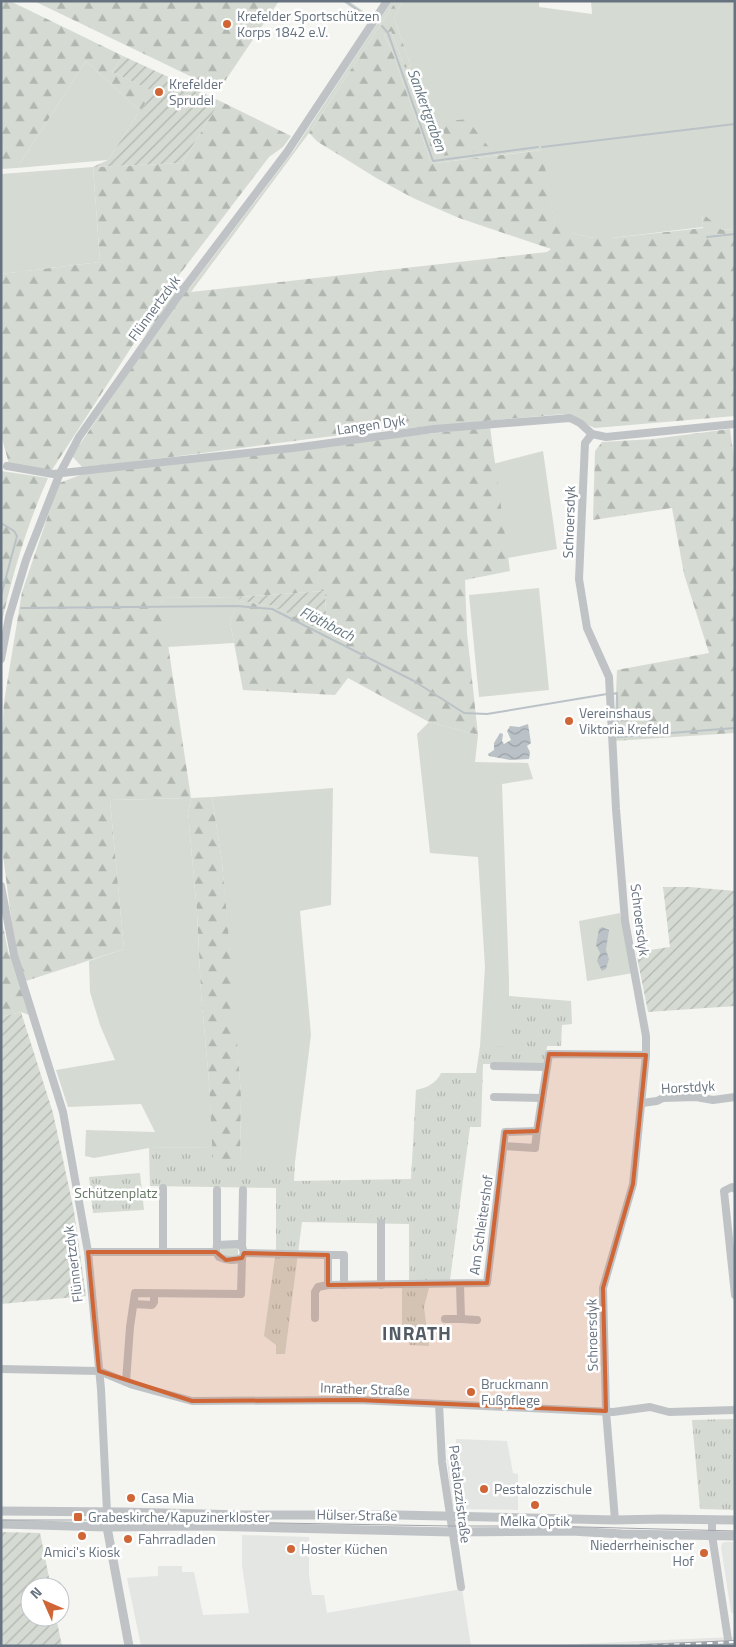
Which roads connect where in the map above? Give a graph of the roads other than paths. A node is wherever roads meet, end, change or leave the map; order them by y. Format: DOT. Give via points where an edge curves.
graph roads {
  1 [pos="387,1"];
  2 [pos="735,424"];
  3 [pos="592,434"];
  4 [pos="7,466"];
  5 [pos="60,473"];
  6 [pos="1,659"];
  7 [pos="1,886"];
  8 [pos="646,1055"];
  9 [pos="494,1066"];
  10 [pos="546,1067"];
  11 [pos="494,1097"];
  12 [pos="735,1097"];
  13 [pos="542,1098"];
  14 [pos="642,1103"];
  15 [pos="537,1131"];
  16 [pos="504,1146"];
  17 [pos="163,1188"];
  18 [pos="734,1188"];
  19 [pos="217,1190"];
  20 [pos="243,1190"];
  21 [pos="381,1223"];
  22 [pos="216,1248"];
  23 [pos="732,1251"];
  24 [pos="88,1252"];
  25 [pos="162,1252"];
  26 [pos="243,1253"];
  27 [pos="328,1255"];
  28 [pos="460,1284"];
  29 [pos="328,1285"];
  30 [pos="344,1285"];
  31 [pos="381,1285"];
  32 [pos="735,1295"];
  33 [pos="315,1318"];
  34 [pos="445,1319"];
  35 [pos="461,1319"];
  36 [pos="477,1320"];
  37 [pos="1,1369"];
  38 [pos="100,1371"];
  39 [pos="126,1382"];
  40 [pos="439,1404"];
  41 [pos="735,1410"];
  42 [pos="606,1411"];
  43 [pos="1,1512"];
  44 [pos="107,1512"];
  45 [pos="450,1516"];
  46 [pos="615,1520"];
  47 [pos="712,1520"];
  48 [pos="735,1520"];
  49 [pos="1,1524"];
  50 [pos="107,1527"];
  51 [pos="452,1532"];
  52 [pos="712,1535"];
  53 [pos="735,1536"];
  54 [pos="461,1587"];
  55 [pos="129,1646"];
  56 [pos="729,1646"];
  1 -- 5 [label="street, Flünnertzdyk" via="287,152 179,295 79,437"];
  2 -- 3 [label="street" via="606,437"];
  3 -- 5 [label="street, Langen Dyk" via="570,418 454,427 273,451"];
  3 -- 8 [label="street, Schroersdyk" via="585,443 579,579 587,628 609,677 625,920 646,1036"];
  4 -- 5 [label="street, Langen Dyk"];
  5 -- 6 [label="street, Flünnertzdyk" via="26,560 9,617"];
  7 -- 24 [label="street, Flünnertzdyk" via="14,955 62,1112"];
  8 -- 10 [label="street" via="549,1054"];
  8 -- 14 [label="street, Schroersdyk"];
  9 -- 10 [label="street"];
  10 -- 13 [label="street"];
  11 -- 13 [label="street"];
  12 -- 14 [label="street, Horstdyk" via="713,1100 663,1098"];
  13 -- 15 [label="street"];
  14 -- 42 [label="street, Schroersdyk" via="633,1184 603,1288"];
  15 -- 16 [label="street" via="505,1132"];
  15 -- 16 [label="street" via="535,1148"];
  16 -- 28 [label="street, Am Schleitershof" via="486,1283"];
  17 -- 25 [label="street"];
  18 -- 23 [label="street" via="724,1191"];
  19 -- 22 [label="street"];
  20 -- 26 [label="street"];
  21 -- 31 [label="street"];
  22 -- 25 [label="street"];
  22 -- 26 [label="street" via="236,1244"];
  22 -- 26 [label="street" via="219,1257 226,1260"];
  23 -- 32 [label="street"];
  24 -- 25 [label="street"];
  24 -- 38 [label="street, Flünnertzdyk"];
  26 -- 27 [label="street"];
  26 -- 39 [label="street" via="241,1294 135,1293"];
  27 -- 29 [label="street"];
  27 -- 30 [label="street" via="344,1255"];
  28 -- 31 [label="street, Am Schleitershof"];
  28 -- 35 [label="street, Am Schleitershof"];
  29 -- 30 [label="street, Am Schleitershof"];
  29 -- 33 [label="street" via="318,1287 316,1292"];
  30 -- 31 [label="street, Am Schleitershof"];
  34 -- 35 [label="street"];
  35 -- 36 [label="street"];
  37 -- 38 [label="street, Inrather Straße"];
  38 -- 39 [label="street, Inrather Straße"];
  38 -- 44 [label="street, Flünnertzdyk"];
  39 -- 40 [label="street, Inrather Straße" via="192,1401 358,1400"];
  40 -- 42 [label="street, Inrather Straße"];
  40 -- 45 [label="street, Pestalozzistraße" via="442,1462"];
  41 -- 42 [label="street, Inrather Straße" via="669,1412 650,1408"];
  42 -- 46 [label="street"];
  43 -- 44 [label="street, Hülser Straße"];
  44 -- 45 [label="street, Hülser Straße"];
  44 -- 50 [label="street, Flünnertzdyk"];
  45 -- 46 [label="street, Hülser Straße"];
  45 -- 51 [label="street, Pestalozzistraße"];
  46 -- 47 [label="street, Hülser Straße"];
  47 -- 48 [label="street, Hülser Straße"];
  47 -- 52 [label="street"];
  49 -- 50 [label="street, Hülser Straße"];
  50 -- 51 [label="street, Hülser Straße"];
  50 -- 55 [label="street, Flünnertzdyk"];
  51 -- 52 [label="street, Hülser Straße"];
  51 -- 54 [label="street, Pestalozzistraße"];
  52 -- 53 [label="street, Hülser Straße"];
  52 -- 56 [label="street"];
}
